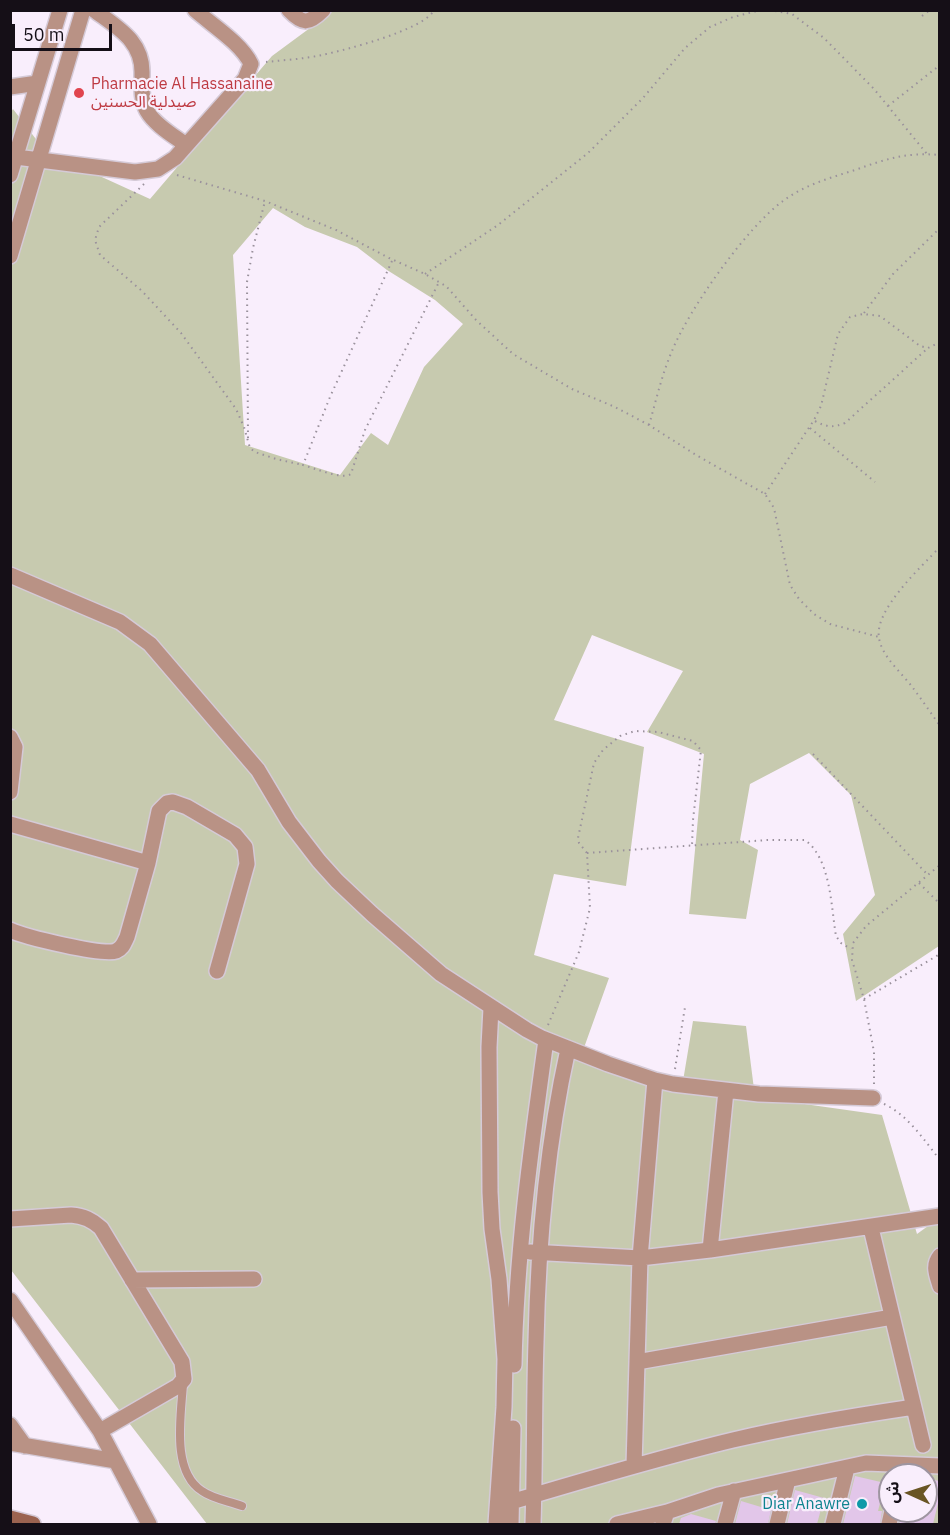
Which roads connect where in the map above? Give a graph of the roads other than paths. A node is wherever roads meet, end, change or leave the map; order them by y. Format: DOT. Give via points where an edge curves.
graph roads {
  1 [pos="60,10"];
  2 [pos="83,10"];
  3 [pos="94,10"];
  4 [pos="195,10"];
  5 [pos="289,10"];
  6 [pos="323,10"];
  7 [pos="38,82"];
  8 [pos="10,87"];
  9 [pos="186,145"];
  10 [pos="16,157"];
  11 [pos="39,160"];
  12 [pos="10,175"];
  13 [pos="10,256"];
  14 [pos="10,575"];
  15 [pos="10,737"];
  16 [pos="10,792"];
  17 [pos="10,824"];
  18 [pos="148,863"];
  19 [pos="10,930"];
  20 [pos="217,971"];
  21 [pos="491,1008"];
  22 [pos="544,1039"];
  23 [pos="568,1049"];
  24 [pos="655,1080"];
  25 [pos="726,1090"];
  26 [pos="873,1098"];
  27 [pos="939,1216"];
  28 [pos="10,1219"];
  29 [pos="871,1228"];
  30 [pos="711,1250"];
  31 [pos="521,1251"];
  32 [pos="541,1253"];
  33 [pos="939,1256"];
  34 [pos="640,1258"];
  35 [pos="254,1279"];
  36 [pos="132,1280"];
  37 [pos="939,1286"];
  38 [pos="10,1300"];
  39 [pos="892,1317"];
  40 [pos="637,1362"];
  41 [pos="184,1379"];
  42 [pos="914,1407"];
  43 [pos="10,1425"];
  44 [pos="100,1431"];
  45 [pos="18,1445"];
  46 [pos="923,1445"];
  47 [pos="116,1461"];
  48 [pos="878,1465"];
  49 [pos="634,1466"];
  50 [pos="847,1468"];
  51 [pos="788,1480"];
  52 [pos="734,1491"];
  53 [pos="534,1495"];
  54 [pos="511,1502"];
  55 [pos="242,1506"];
  56 [pos="10,1518"];
  57 [pos="665,1518"];
  58 [pos="33,1524"];
  59 [pos="149,1524"];
  60 [pos="496,1524"];
  61 [pos="511,1524"];
  62 [pos="533,1524"];
  63 [pos="617,1524"];
  64 [pos="725,1524"];
  65 [pos="777,1524"];
  66 [pos="833,1524"];
  1 -- 7 [label="street"];
  2 -- 11 [label="street"];
  3 -- 9 [label="street" via="127,34 136,46 148,113"];
  4 -- 9 [label="street" via="232,41 251,64 245,80"];
  5 -- 6 [label="street" via="305,21"];
  7 -- 8 [label="street"];
  7 -- 10 [label="street"];
  9 -- 11 [label="street" via="157,170 135,172"];
  10 -- 11 [label="street"];
  10 -- 12 [label="street"];
  11 -- 13 [label="street"];
  14 -- 21 [label="street" via="120,622 150,644 258,770 289,822 337,881 441,974"];
  15 -- 16 [label="street" via="15,747"];
  17 -- 18 [label="street"];
  18 -- 19 [label="street" via="127,937 119,949 102,952"];
  18 -- 20 [label="street" via="159,811 167,803 187,807 235,836 245,847 247,864"];
  21 -- 22 [label="street"];
  21 -- 60 [label="street" via="490,1192 505,1359"];
  22 -- 23 [label="street"];
  22 -- 31 [label="street"];
  23 -- 24 [label="street"];
  23 -- 32 [label="street" via="555,1114"];
  24 -- 25 [label="street"];
  24 -- 34 [label="street"];
  25 -- 26 [label="street"];
  25 -- 30 [label="street"];
  27 -- 29 [label="street"];
  28 -- 36 [label="street" via="71,1215 92,1220 101,1228"];
  29 -- 30 [label="street"];
  29 -- 39 [label="street"];
  30 -- 34 [label="street"];
  31 -- 32 [label="street"];
  31 -- 54 [label="street"];
  32 -- 34 [label="street"];
  32 -- 53 [label="street"];
  33 -- 37 [label="street" via="935,1269"];
  34 -- 40 [label="street"];
  35 -- 36 [label="street"];
  36 -- 41 [label="street" via="182,1362"];
  38 -- 44 [label="street"];
  39 -- 40 [label="street"];
  39 -- 42 [label="street"];
  40 -- 49 [label="street"];
  41 -- 44 [label="street"];
  41 -- 55 [label="lane" via="180,1443 187,1477 204,1492"];
  42 -- 46 [label="street"];
  42 -- 49 [label="street" via="795,1427"];
  43 -- 45 [label="street"];
  44 -- 47 [label="street"];
  45 -- 47 [label="street"];
  47 -- 59 [label="street"];
  48 -- 50 [label="street" via="866,1463"];
  49 -- 53 [label="street"];
  50 -- 51 [label="street"];
  50 -- 66 [label="street"];
  51 -- 52 [label="street"];
  51 -- 65 [label="street"];
  52 -- 57 [label="street"];
  52 -- 64 [label="street"];
  53 -- 54 [label="street"];
  53 -- 62 [label="street"];
  54 -- 61 [label="street"];
  56 -- 58 [label="street"];
  57 -- 63 [label="street"];
}
